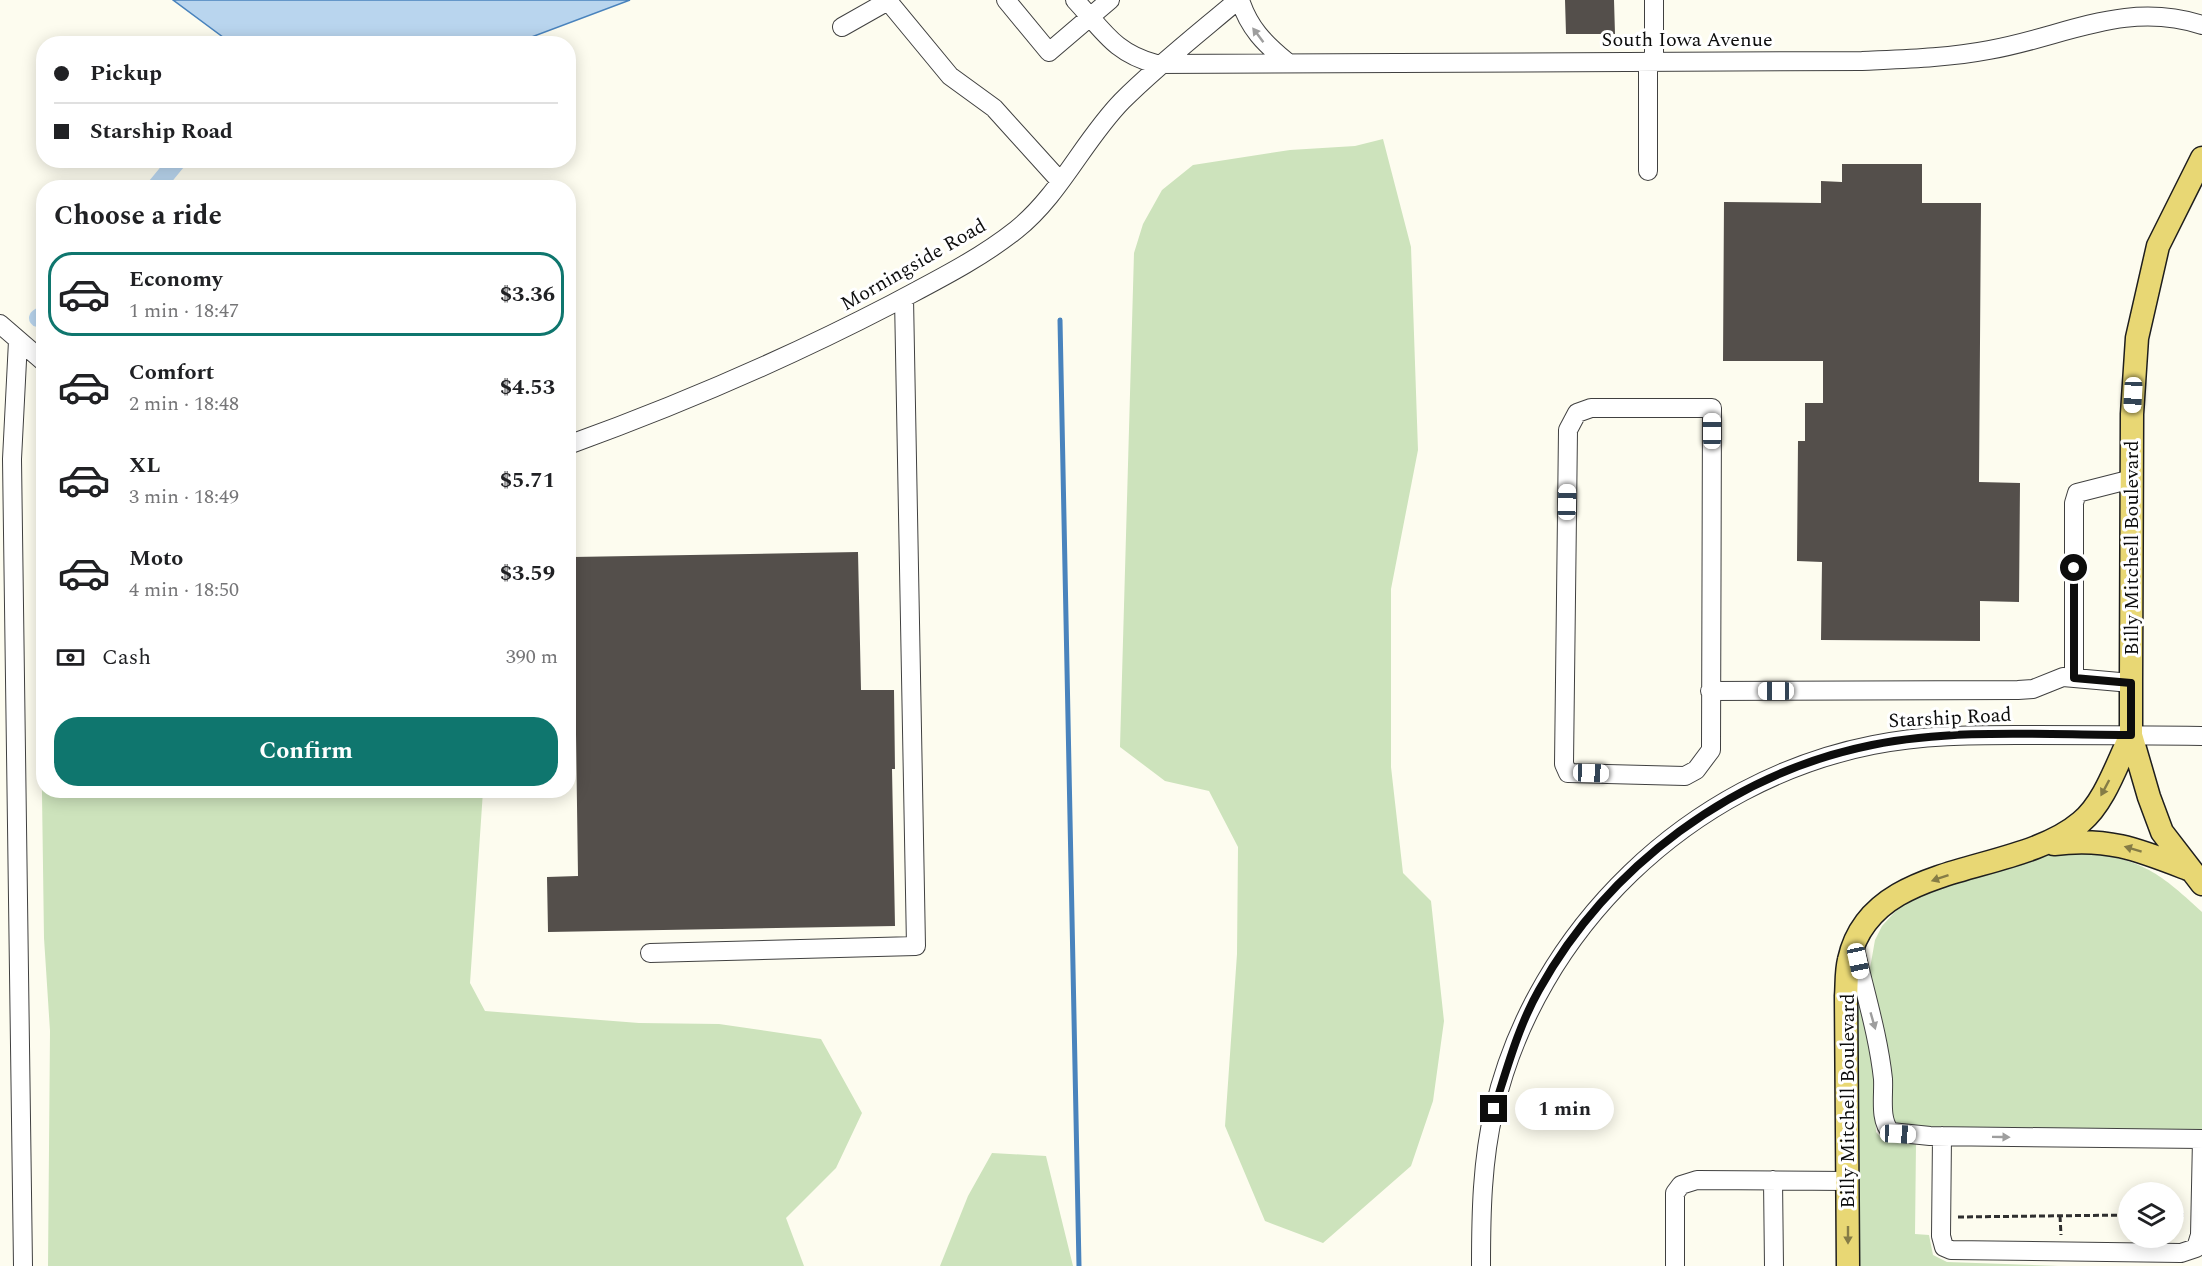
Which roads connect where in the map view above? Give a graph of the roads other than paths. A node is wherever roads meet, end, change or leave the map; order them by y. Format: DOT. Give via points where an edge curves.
graph roads {
  1 [pos="1075,0"];
  2 [pos="1110,0"];
  3 [pos="1239,0"];
  4 [pos="1654,0"];
  5 [pos="1009,1"];
  6 [pos="1091,17"];
  7 [pos="2202,24"];
  8 [pos="842,27"];
  9 [pos="1651,61"];
  10 [pos="1287,62"];
  11 [pos="1164,63"];
  12 [pos="2202,158"];
  13 [pos="1648,171"];
  14 [pos="1060,181"];
  15 [pos="904,298"];
  16 [pos="0,324"];
  17 [pos="18,341"];
  18 [pos="36,356"];
  19 [pos="576,442"];
  20 [pos="2132,479"];
  21 [pos="2074,678"];
  22 [pos="2131,683"];
  23 [pos="1710,692"];
  24 [pos="2131,735"];
  25 [pos="2202,736"];
  26 [pos="2040,845"];
  27 [pos="2195,876"];
  28 [pos="1854,944"];
  29 [pos="650,953"];
  30 [pos="1942,1136"];
  31 [pos="2202,1139"];
  32 [pos="1773,1180"];
  33 [pos="1848,1181"];
  34 [pos="23,1266"];
  35 [pos="1481,1266"];
  36 [pos="1675,1266"];
  37 [pos="1774,1266"];
  38 [pos="1848,1266"];
  1 -- 6 [label="street, South Iowa Avenue"];
  2 -- 6 [label="street"];
  10 -- 3 [label="street, one-way" via="1262,42"];
  3 -- 11 [label="street, Morningside Road"];
  4 -- 9 [label="street"];
  5 -- 6 [label="street" via="1050,52"];
  6 -- 11 [label="street, South Iowa Avenue" via="1125,53 1148,62"];
  7 -- 9 [label="street, South Iowa Avenue" via="2180,16 2129,13 1960,55 1862,61"];
  8 -- 14 [label="street" via="888,1 950,76 994,108"];
  9 -- 10 [label="street, South Iowa Avenue"];
  9 -- 13 [label="street"];
  10 -- 11 [label="street, South Iowa Avenue"];
  11 -- 14 [label="street, Morningside Road" via="1122,101"];
  12 -- 20 [label="main road, Billy Mitchell Boulevard" via="2158,246 2143,302 2137,338"];
  14 -- 15 [label="street, Morningside Road" via="1017,229 959,269"];
  15 -- 19 [label="street, Morningside Road" via="831,336 633,422"];
  15 -- 29 [label="street" via="916,946"];
  16 -- 17 [label="street"];
  17 -- 18 [label="street"];
  17 -- 34 [label="street" via="12,459"];
  20 -- 21 [label="street" via="2076,493"];
  20 -- 22 [label="main road, Billy Mitchell Boulevard"];
  21 -- 22 [label="street"];
  21 -- 23 [label="street" via="2063,676 2018,690"];
  22 -- 24 [label="main road, Billy Mitchell Boulevard"];
  23 -- 23 [label="street" via="1710,750 1696,770 1685,776 1568,772 1564,764 1568,430 1577,413 1591,408 1712,408"];
  24 -- 25 [label="street, Starship Road"];
  24 -- 26 [label="main road, Billy Mitchell Boulevard, one-way" via="2103,792 2083,821"];
  24 -- 27 [label="main road, Billy Mitchell Boulevard" via="2162,832"];
  24 -- 35 [label="street, Starship Road" via="1961,735 1872,745 1821,758 1761,782 1711,809 1668,840 1588,917 1530,1010 1494,1109 1482,1175"];
  27 -- 26 [label="main road, one-way" via="2109,843 2083,840"];
  26 -- 28 [label="main road, Billy Mitchell Boulevard, one-way" via="1900,892 1875,910"];
  28 -- 30 [label="street, one-way" via="1880,1053 1886,1128 1898,1134"];
  28 -- 33 [label="main road, Billy Mitchell Boulevard" via="1846,996"];
  30 -- 31 [label="street, one-way"];
  30 -- 31 [label="street" via="1944,1247 2181,1253 2196,1248 2199,1241"];
  32 -- 33 [label="street"];
  32 -- 36 [label="street" via="1697,1180 1682,1185 1675,1193"];
  32 -- 37 [label="street"];
  33 -- 38 [label="main road, Billy Mitchell Boulevard, one-way"];
}
